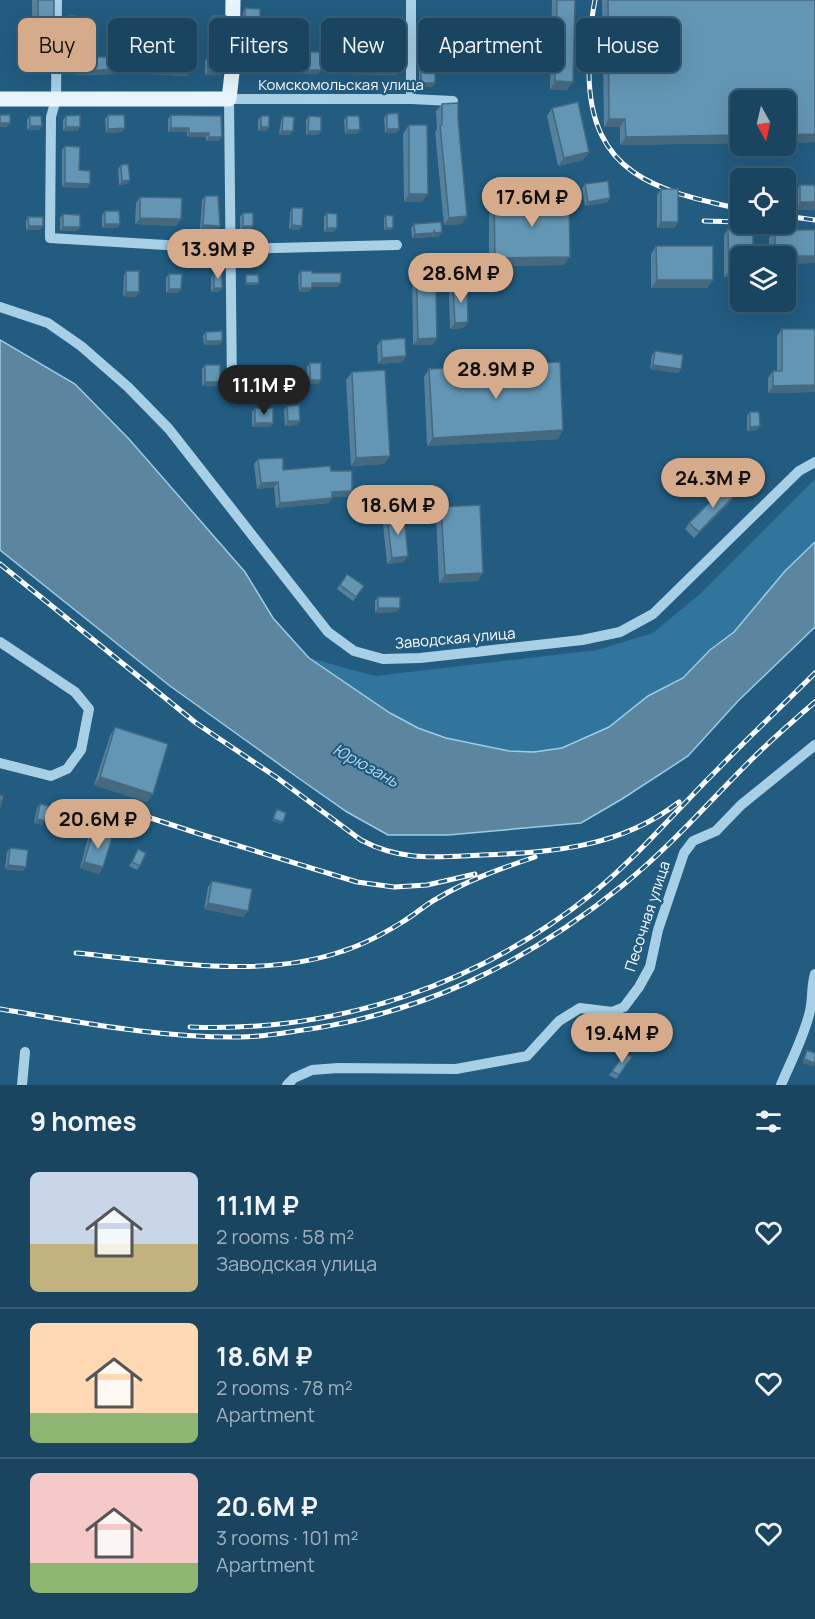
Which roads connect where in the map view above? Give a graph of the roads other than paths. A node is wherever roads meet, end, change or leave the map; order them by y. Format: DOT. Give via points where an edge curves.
graph roads {
  1 [pos="57,0"];
  2 [pos="232,0"];
  3 [pos="411,0"];
  4 [pos="0,99"];
  5 [pos="56,99"];
  6 [pos="229,99"];
  7 [pos="411,99"];
  8 [pos="453,101"];
  9 [pos="396,245"];
  10 [pos="232,249"];
  11 [pos="0,307"];
  12 [pos="232,391"];
  13 [pos="815,462"];
  14 [pos="0,642"];
  15 [pos="815,745"];
  16 [pos="0,763"];
  17 [pos="815,974"];
  18 [pos="25,1052"];
  19 [pos="22,1085"];
  20 [pos="287,1085"];
  21 [pos="781,1085"];
  1 -- 5 [label="street"];
  2 -- 6 [label="main road"];
  3 -- 7 [label="street"];
  4 -- 5 [label="main road"];
  5 -- 6 [label="main road"];
  5 -- 10 [label="street" via="51,117 50,238"];
  6 -- 7 [label="street, Комскомольская улица"];
  6 -- 10 [label="street"];
  7 -- 8 [label="street, Комскомольская улица"];
  9 -- 10 [label="street"];
  10 -- 12 [label="street"];
  11 -- 13 [label="street, Заводская улица" via="48,323 128,387 169,429 328,632 354,651 383,659 495,650 620,632 653,614 799,471"];
  14 -- 16 [label="street" via="75,692 88,708 81,750 67,769 51,776"];
  15 -- 20 [label="street, Песочная улица" via="741,805 716,831 693,841 684,853 650,967 624,1007 612,1012 580,1008 559,1021 527,1056 456,1069 312,1070"];
  17 -- 21 [label="street" via="810,1010"];
  18 -- 19 [label="street"];
}
